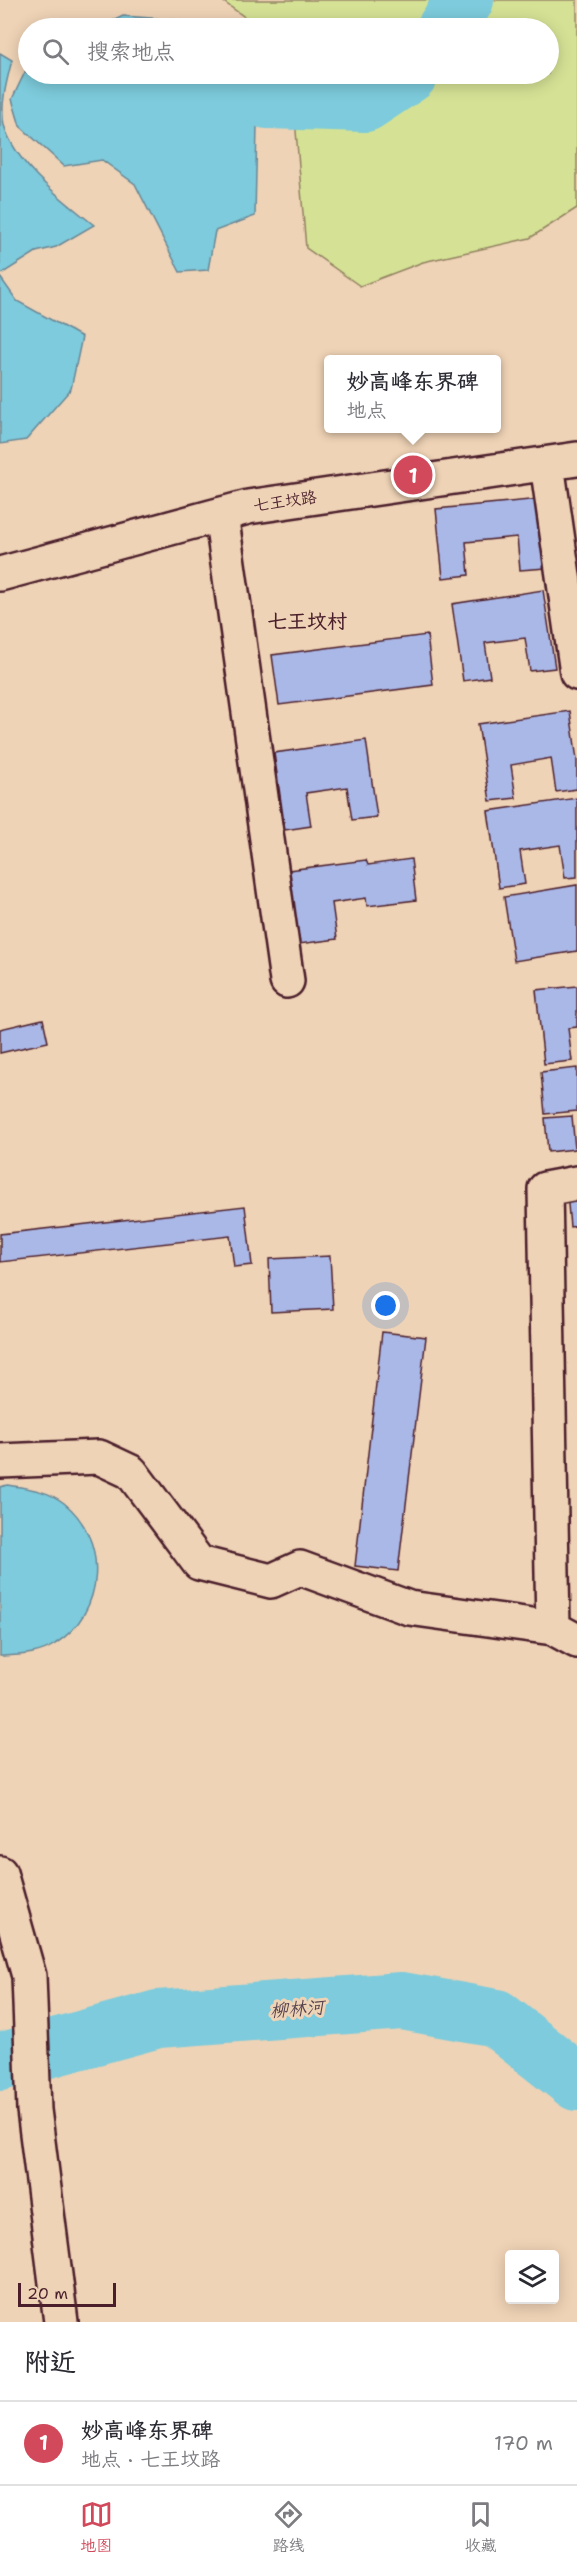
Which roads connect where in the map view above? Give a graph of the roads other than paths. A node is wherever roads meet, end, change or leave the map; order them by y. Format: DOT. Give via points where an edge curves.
graph roads {
  1 [pos="562,461"];
  2 [pos="221,514"];
  3 [pos="0,574"];
  4 [pos="577,673"];
  5 [pos="287,981"];
  6 [pos="577,1183"];
  7 [pos="0,1461"];
  8 [pos="565,1635"];
  9 [pos="0,1873"];
  10 [pos="61,2322"];
  1 -- 2 [label="street, 七王坟路"];
  1 -- 4 [label="street"];
  2 -- 3 [label="street, 七王坟路"];
  2 -- 5 [label="street"];
  6 -- 8 [label="street" via="545,1189"];
  7 -- 8 [label="street" via="99,1457 131,1472 199,1563 271,1581 300,1568 409,1608"];
  9 -- 10 [label="street" via="30,1976 34,2110"];
}
